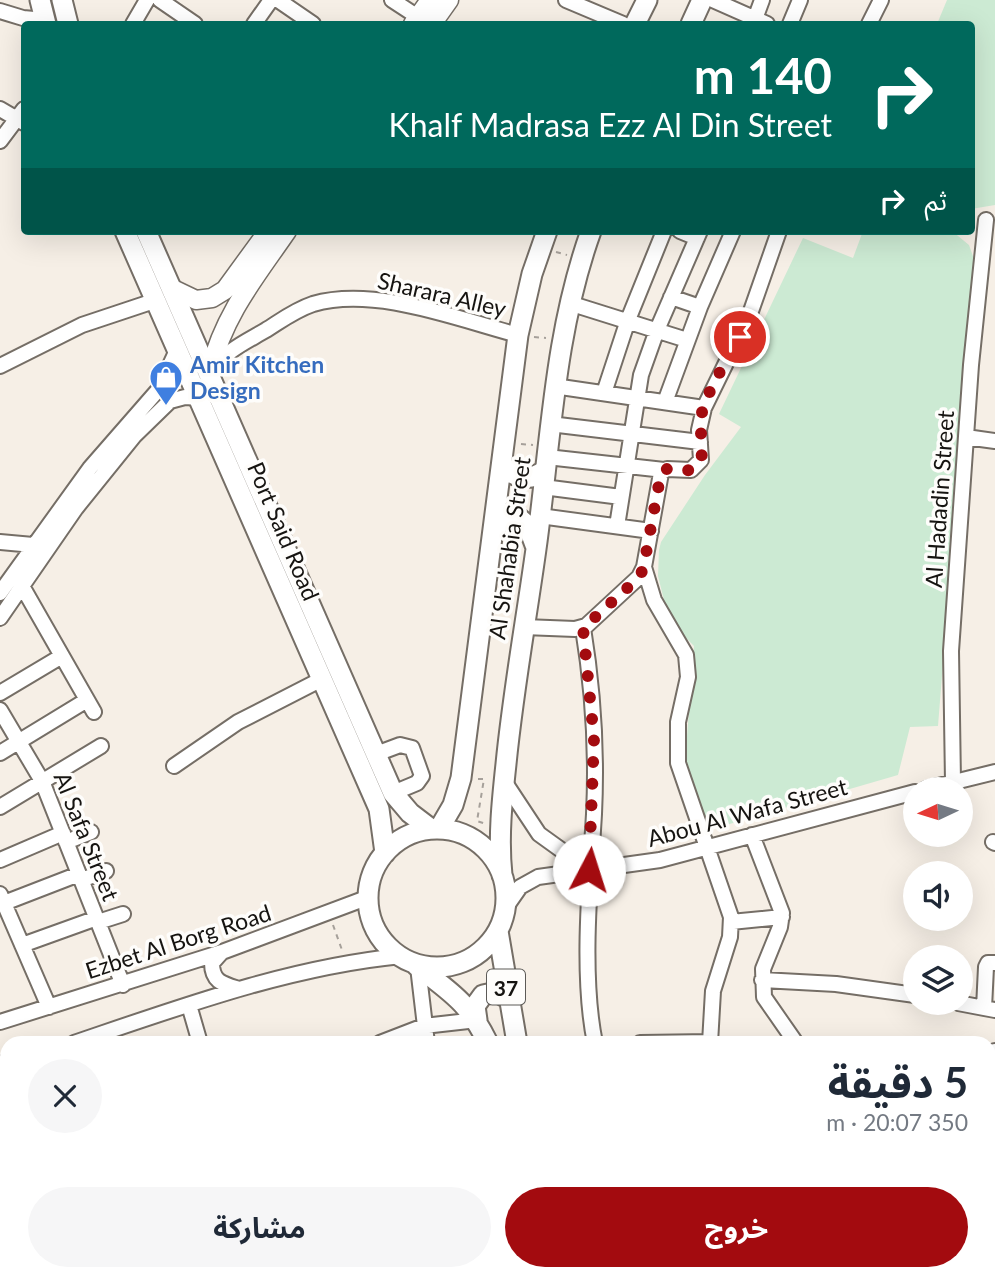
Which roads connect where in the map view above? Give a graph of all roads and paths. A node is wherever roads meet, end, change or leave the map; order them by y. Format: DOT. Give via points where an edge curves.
graph roads {
  1 [pos="40,0"];
  2 [pos="148,0"];
  3 [pos="160,0"];
  4 [pos="271,0"];
  5 [pos="278,0"];
  6 [pos="392,0"];
  7 [pos="430,0"];
  8 [pos="449,0"];
  9 [pos="566,0"];
  10 [pos="647,0"];
  11 [pos="702,0"];
  12 [pos="713,0"];
  13 [pos="762,0"];
  14 [pos="800,0"];
  15 [pos="881,0"];
  16 [pos="0,11"];
  17 [pos="37,21"];
  18 [pos="45,21"];
  19 [pos="135,21"];
  20 [pos="191,21"];
  21 [pos="256,21"];
  22 [pos="309,21"];
  23 [pos="420,21"];
  24 [pos="421,21"];
  25 [pos="422,21"];
  26 [pos="616,21"];
  27 [pos="636,21"];
  28 [pos="692,21"];
  29 [pos="759,21"];
  30 [pos="761,21"];
  31 [pos="791,21"];
  32 [pos="870,21"];
  33 [pos="0,109"];
  34 [pos="21,117"];
  35 [pos="21,132"];
  36 [pos="1,140"];
  37 [pos="991,219"];
  38 [pos="128,235"];
  39 [pos="147,235"];
  40 [pos="265,235"];
  41 [pos="284,235"];
  42 [pos="590,235"];
  43 [pos="662,235"];
  44 [pos="698,235"];
  45 [pos="731,235"];
  46 [pos="778,235"];
  47 [pos="544,239"];
  48 [pos="581,260"];
  49 [pos="165,294"];
  50 [pos="671,297"];
  51 [pos="569,303"];
  52 [pos="700,307"];
  53 [pos="628,320"];
  54 [pos="657,330"];
  55 [pos="519,335"];
  56 [pos="561,340"];
  57 [pos="687,340"];
  58 [pos="178,348"];
  59 [pos="0,366"];
  60 [pos="210,372"];
  61 [pos="554,386"];
  62 [pos="604,393"];
  63 [pos="200,398"];
  64 [pos="636,398"];
  65 [pos="665,402"];
  66 [pos="704,408"];
  67 [pos="550,424"];
  68 [pos="630,433"];
  69 [pos="966,437"];
  70 [pos="995,441"];
  71 [pos="700,442"];
  72 [pos="505,443"];
  73 [pos="503,465"];
  74 [pos="546,465"];
  75 [pos="626,465"];
  76 [pos="664,470"];
  77 [pos="621,497"];
  78 [pos="540,516"];
  79 [pos="617,526"];
  80 [pos="495,529"];
  81 [pos="651,531"];
  82 [pos="280,533"];
  83 [pos="0,542"];
  84 [pos="261,544"];
  85 [pos="33,545"];
  86 [pos="536,550"];
  87 [pos="644,566"];
  88 [pos="297,576"];
  89 [pos="22,586"];
  90 [pos="279,586"];
  91 [pos="0,593"];
  92 [pos="0,618"];
  93 [pos="524,627"];
  94 [pos="583,628"];
  95 [pos="62,656"];
  96 [pos="322,679"];
  97 [pos="0,693"];
  98 [pos="0,711"];
  99 [pos="19,741"];
  100 [pos="102,746"];
  101 [pos="0,753"];
  102 [pos="376,754"];
  103 [pos="174,766"];
  104 [pos="995,772"];
  105 [pos="953,777"];
  106 [pos="973,777"];
  107 [pos="461,778"];
  108 [pos="504,781"];
  109 [pos="42,782"];
  110 [pos="393,793"];
  111 [pos="903,795"];
  112 [pos="0,807"];
  113 [pos="500,828"];
  114 [pos="435,829"];
  115 [pos="92,832"];
  116 [pos="752,835"];
  117 [pos="64,838"];
  118 [pos="707,847"];
  119 [pos="385,853"];
  120 [pos="0,860"];
  121 [pos="589,870"];
  122 [pos="106,871"];
  123 [pos="502,875"];
  124 [pos="80,877"];
  125 [pos="369,897"];
  126 [pos="2,899"];
  127 [pos="506,907"];
  128 [pos="122,914"];
  129 [pos="330,914"];
  130 [pos="782,917"];
  131 [pos="97,920"];
  132 [pos="731,922"];
  133 [pos="498,931"];
  134 [pos="22,945"];
  135 [pos="222,952"];
  136 [pos="410,962"];
  137 [pos="995,963"];
  138 [pos="347,964"];
  139 [pos="762,980"];
  140 [pos="123,985"];
  141 [pos="239,989"];
  142 [pos="903,993"];
  143 [pos="509,999"];
  144 [pos="188,1004"];
  145 [pos="49,1007"];
  146 [pos="990,1009"];
  147 [pos="477,1020"];
  148 [pos="0,1021"];
  149 [pos="424,1026"];
  150 [pos="94,1036"];
  151 [pos="198,1036"];
  152 [pos="398,1036"];
  153 [pos="425,1036"];
  154 [pos="485,1036"];
  155 [pos="516,1036"];
  156 [pos="593,1036"];
  157 [pos="710,1036"];
  158 [pos="791,1036"];
  1 -- 18 [label="highway"];
  2 -- 19 [label="street"];
  3 -- 20 [label="street"];
  4 -- 21 [label="street"];
  5 -- 22 [label="street"];
  6 -- 23 [label="street"];
  7 -- 24 [label="main road"];
  8 -- 25 [label="main road"];
  9 -- 26 [label="street"];
  10 -- 27 [label="highway"];
  11 -- 28 [label="highway"];
  12 -- 29 [label="street"];
  13 -- 30 [label="street"];
  14 -- 31 [label="street"];
  15 -- 32 [label="street"];
  16 -- 17 [label="street"];
  33 -- 34 [label="street"];
  34 -- 36 [label="street"];
  35 -- 36 [label="street"];
  37 -- 69 [label="street, Al Hadadin Street"];
  38 -- 49 [label="highway, Port Said Road"];
  39 -- 49 [label="highway, Port Said Road"];
  40 -- 49 [label="main road" via="221,294 196,300"];
  41 -- 60 [label="main road" via="228,316"];
  42 -- 48 [label="highway, Al Shahabia Street"];
  43 -- 53 [label="street"];
  44 -- 50 [label="street"];
  45 -- 52 [label="street"];
  46 -- 66 [label="street" via="750,314"];
  47 -- 48 [label="path"];
  47 -- 55 [label="highway, Al Shahabia Street"];
  48 -- 51 [label="highway, Al Shahabia Street"];
  49 -- 58 [label="highway, Port Said Road"];
  49 -- 59 [label="street" via="94,320"];
  49 -- 60 [label="highway, Port Said Road"];
  50 -- 52 [label="street"];
  50 -- 54 [label="street"];
  51 -- 53 [label="street"];
  51 -- 56 [label="highway, Al Shahabia Street"];
  52 -- 57 [label="street"];
  53 -- 54 [label="street"];
  53 -- 62 [label="street"];
  54 -- 57 [label="street"];
  54 -- 64 [label="street"];
  55 -- 56 [label="path"];
  55 -- 60 [label="street, Sharara Alley" via="381,300 342,299 311,305 283,318 233,348"];
  55 -- 72 [label="highway, Al Shahabia Street"];
  56 -- 61 [label="highway, Al Shahabia Street"];
  57 -- 65 [label="street"];
  58 -- 63 [label="highway, Port Said Road"];
  58 -- 85 [label="street" via="159,389 106,448"];
  60 -- 82 [label="highway, Port Said Road"];
  61 -- 62 [label="street"];
  61 -- 67 [label="highway, Al Shahabia Street"];
  62 -- 64 [label="street"];
  63 -- 84 [label="highway, Port Said Road"];
  63 -- 89 [label="street" via="170,401 142,428 90,489"];
  64 -- 65 [label="street"];
  64 -- 68 [label="street"];
  65 -- 66 [label="street"];
  66 -- 71 [label="street"];
  67 -- 68 [label="street"];
  67 -- 74 [label="highway, Al Shahabia Street"];
  68 -- 71 [label="street"];
  68 -- 75 [label="street"];
  69 -- 70 [label="street"];
  69 -- 105 [label="street, Al Hadadin Street" via="951,652"];
  71 -- 76 [label="street" via="702,456 695,468"];
  72 -- 73 [label="highway, Al Shahabia Street"];
  72 -- 74 [label="path"];
  73 -- 74 [label="highway" via="524,478 536,476"];
  73 -- 80 [label="highway, Al Shahabia Street"];
  74 -- 75 [label="street"];
  74 -- 77 [label="street"];
  74 -- 78 [label="highway, Al Shahabia Street"];
  75 -- 76 [label="street"];
  75 -- 77 [label="street"];
  76 -- 81 [label="street"];
  77 -- 79 [label="street"];
  78 -- 79 [label="street"];
  78 -- 86 [label="highway, Al Shahabia Street"];
  79 -- 81 [label="street"];
  80 -- 86 [label="highway" via="504,519 521,519"];
  80 -- 107 [label="highway, Al Shahabia Street"];
  81 -- 87 [label="street"];
  82 -- 84 [label="highway" via="274,545"];
  82 -- 88 [label="highway, Port Said Road"];
  83 -- 85 [label="street"];
  84 -- 90 [label="highway, Port Said Road"];
  85 -- 91 [label="street"];
  86 -- 93 [label="highway, Al Shahabia Street"];
  87 -- 94 [label="street" via="636,580"];
  87 -- 118 [label="street" via="652,595 688,662 677,755 684,788"];
  88 -- 90 [label="highway" via="287,574"];
  88 -- 102 [label="highway, Port Said Road"];
  89 -- 92 [label="street"];
  89 -- 95 [label="street"];
  90 -- 96 [label="highway, Port Said Road"];
  93 -- 94 [label="street"];
  93 -- 108 [label="highway, Al Shahabia Street"];
  94 -- 121 [label="street" via="594,739"];
  95 -- 97 [label="street"];
  95 -- 99 [label="street" via="91,706"];
  96 -- 103 [label="street" via="238,722"];
  96 -- 119 [label="highway, Port Said Road" via="380,809"];
  98 -- 99 [label="street, Al Safa Street"];
  99 -- 101 [label="street"];
  99 -- 109 [label="street, Al Safa Street"];
  100 -- 109 [label="street"];
  102 -- 110 [label="highway, Port Said Road"];
  102 -- 110 [label="street" via="400,745 412,748 422,776 417,783"];
  104 -- 106 [label="street"];
  107 -- 113 [label="path" via="484,779 477,821"];
  107 -- 114 [label="highway, Al Shahabia Street" via="453,805"];
  108 -- 113 [label="highway, Al Shahabia Street"];
  108 -- 121 [label="street" via="539,834"];
  109 -- 112 [label="street"];
  109 -- 117 [label="street, Al Safa Street"];
  110 -- 114 [label="highway, Port Said Road" via="410,813"];
  111 -- 116 [label="street, Abou Al Wafa Street"];
  113 -- 123 [label="highway, Al Shahabia Street"];
  114 -- 119 [label="highway" via="410,834"];
  114 -- 123 [label="highway" via="460,832 478,842"];
  115 -- 117 [label="street"];
  116 -- 118 [label="street, Abou Al Wafa Street"];
  116 -- 130 [label="street"];
  117 -- 120 [label="street"];
  117 -- 124 [label="street, Al Safa Street"];
  118 -- 121 [label="street, Abou Al Wafa Street"];
  118 -- 132 [label="street"];
  119 -- 125 [label="highway" via="373,874"];
  121 -- 127 [label="street, Abou Al Wafa Street" via="534,878 520,887"];
  121 -- 156 [label="street"];
  122 -- 124 [label="street"];
  123 -- 127 [label="highway"];
  124 -- 126 [label="street"];
  124 -- 131 [label="street, Al Safa Street"];
  125 -- 129 [label="street, Ezbet Al Borg Road"];
  125 -- 136 [label="highway" via="375,926 386,943"];
  126 -- 134 [label="street"];
  127 -- 133 [label="highway"];
  128 -- 131 [label="street"];
  129 -- 135 [label="street, Ezbet Al Borg Road"];
  129 -- 138 [label="path"];
  130 -- 132 [label="street"];
  130 -- 139 [label="street"];
  131 -- 134 [label="street"];
  131 -- 140 [label="street, Al Safa Street"];
  132 -- 157 [label="street" via="713,991"];
  133 -- 136 [label="highway" via="482,950 461,962 437,967"];
  133 -- 143 [label="highway, 37"];
  134 -- 145 [label="street"];
  135 -- 140 [label="street, Ezbet Al Borg Road"];
  135 -- 141 [label="street" via="212,963 214,977"];
  136 -- 138 [label="street"];
  136 -- 147 [label="highway, 37" via="450,989"];
  136 -- 149 [label="street"];
  137 -- 146 [label="street" via="986,967"];
  138 -- 141 [label="street"];
  139 -- 142 [label="street"];
  139 -- 158 [label="street" via="768,1007"];
  140 -- 145 [label="street, Ezbet Al Borg Road"];
  141 -- 144 [label="street"];
  143 -- 147 [label="highway" via="497,992 484,995 475,1006"];
  143 -- 155 [label="highway, 37"];
  144 -- 150 [label="street"];
  144 -- 151 [label="street"];
  145 -- 148 [label="street, Ezbet Al Borg Road"];
  147 -- 149 [label="street"];
  147 -- 154 [label="highway, 37"];
  149 -- 152 [label="street"];
  149 -- 153 [label="street"];
}
